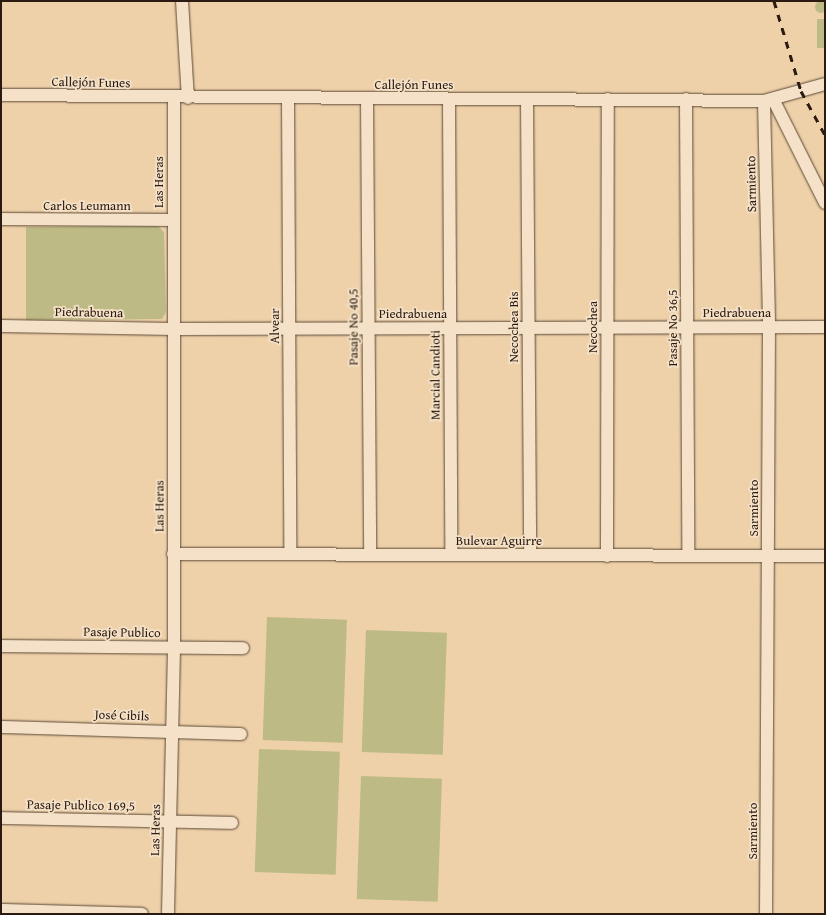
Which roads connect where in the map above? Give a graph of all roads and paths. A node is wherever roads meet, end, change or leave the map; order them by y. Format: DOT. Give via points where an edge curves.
graph roads {
  1 [pos="182,1"];
  2 [pos="825,84"];
  3 [pos="1,95"];
  4 [pos="188,98"];
  5 [pos="288,98"];
  6 [pos="367,98"];
  7 [pos="174,99"];
  8 [pos="449,99"];
  9 [pos="527,99"];
  10 [pos="608,99"];
  11 [pos="686,100"];
  12 [pos="769,101"];
  13 [pos="825,203"];
  14 [pos="1,219"];
  15 [pos="173,220"];
  16 [pos="1,326"];
  17 [pos="687,327"];
  18 [pos="769,327"];
  19 [pos="825,327"];
  20 [pos="289,328"];
  21 [pos="368,328"];
  22 [pos="450,328"];
  23 [pos="528,328"];
  24 [pos="607,328"];
  25 [pos="174,329"];
  26 [pos="173,554"];
  27 [pos="290,554"];
  28 [pos="370,555"];
  29 [pos="451,555"];
  30 [pos="530,555"];
  31 [pos="607,556"];
  32 [pos="688,556"];
  33 [pos="768,556"];
  34 [pos="825,556"];
  35 [pos="1,646"];
  36 [pos="174,648"];
  37 [pos="243,648"];
  38 [pos="1,727"];
  39 [pos="172,732"];
  40 [pos="241,734"];
  41 [pos="1,818"];
  42 [pos="170,822"];
  43 [pos="232,823"];
  44 [pos="1,910"];
  45 [pos="142,914"];
  46 [pos="168,914"];
  47 [pos="766,914"];
  1 -- 4 [label="street"];
  2 -- 12 [label="street, Callejón Funes"];
  3 -- 7 [label="street, Callejón Funes"];
  4 -- 5 [label="street, Callejón Funes"];
  4 -- 7 [label="street, Callejón Funes"];
  5 -- 6 [label="street, Callejón Funes"];
  5 -- 20 [label="street, Alvear"];
  6 -- 8 [label="street, Callejón Funes"];
  6 -- 21 [label="street, Pasaje No 40,5"];
  7 -- 15 [label="street, Las Heras"];
  8 -- 9 [label="street, Callejón Funes"];
  8 -- 22 [label="street, Marcial Candioti"];
  9 -- 10 [label="street, Callejón Funes"];
  9 -- 23 [label="street, Necochea Bis"];
  10 -- 11 [label="street, Callejón Funes"];
  10 -- 24 [label="street, Necochea"];
  11 -- 12 [label="street, Callejón Funes"];
  11 -- 17 [label="street, Pasaje No 36,5"];
  12 -- 13 [label="street"];
  12 -- 18 [label="street, Sarmiento"];
  14 -- 15 [label="street, Carlos Leumann"];
  15 -- 25 [label="street, Las Heras"];
  16 -- 25 [label="street, Piedrabuena"];
  17 -- 18 [label="street, Piedrabuena"];
  17 -- 24 [label="street, Piedrabuena"];
  17 -- 32 [label="street, Pasaje No 36,5"];
  18 -- 19 [label="street, Piedrabuena"];
  18 -- 33 [label="street, Sarmiento"];
  20 -- 21 [label="street, Piedrabuena"];
  20 -- 25 [label="street, Piedrabuena"];
  20 -- 27 [label="street, Alvear"];
  21 -- 22 [label="street, Piedrabuena"];
  21 -- 28 [label="street, Pasaje No 40,5"];
  22 -- 23 [label="street, Piedrabuena"];
  22 -- 29 [label="street, Marcial Candioti"];
  23 -- 24 [label="street, Piedrabuena"];
  23 -- 30 [label="street, Necochea Bis"];
  24 -- 31 [label="street, Necochea"];
  25 -- 26 [label="street, Las Heras"];
  26 -- 27 [label="street, Bulevar Aguirre"];
  26 -- 36 [label="street, Las Heras"];
  27 -- 28 [label="street, Bulevar Aguirre"];
  28 -- 29 [label="street, Bulevar Aguirre"];
  29 -- 30 [label="street, Bulevar Aguirre"];
  30 -- 31 [label="street, Bulevar Aguirre"];
  31 -- 32 [label="street, Bulevar Aguirre"];
  32 -- 33 [label="street, Bulevar Aguirre"];
  33 -- 34 [label="street, Bulevar Aguirre"];
  33 -- 47 [label="street, Sarmiento"];
  35 -- 36 [label="street, Pasaje Publico"];
  36 -- 37 [label="street, Pasaje Publico"];
  36 -- 39 [label="street, Las Heras"];
  38 -- 39 [label="street, José Cibils"];
  39 -- 40 [label="street, José Cibils"];
  39 -- 42 [label="street, Las Heras"];
  41 -- 42 [label="street, Pasaje Publico 169,5"];
  42 -- 43 [label="street, Pasaje Publico 169,5"];
  42 -- 46 [label="street, Las Heras"];
  44 -- 45 [label="street"];
}
